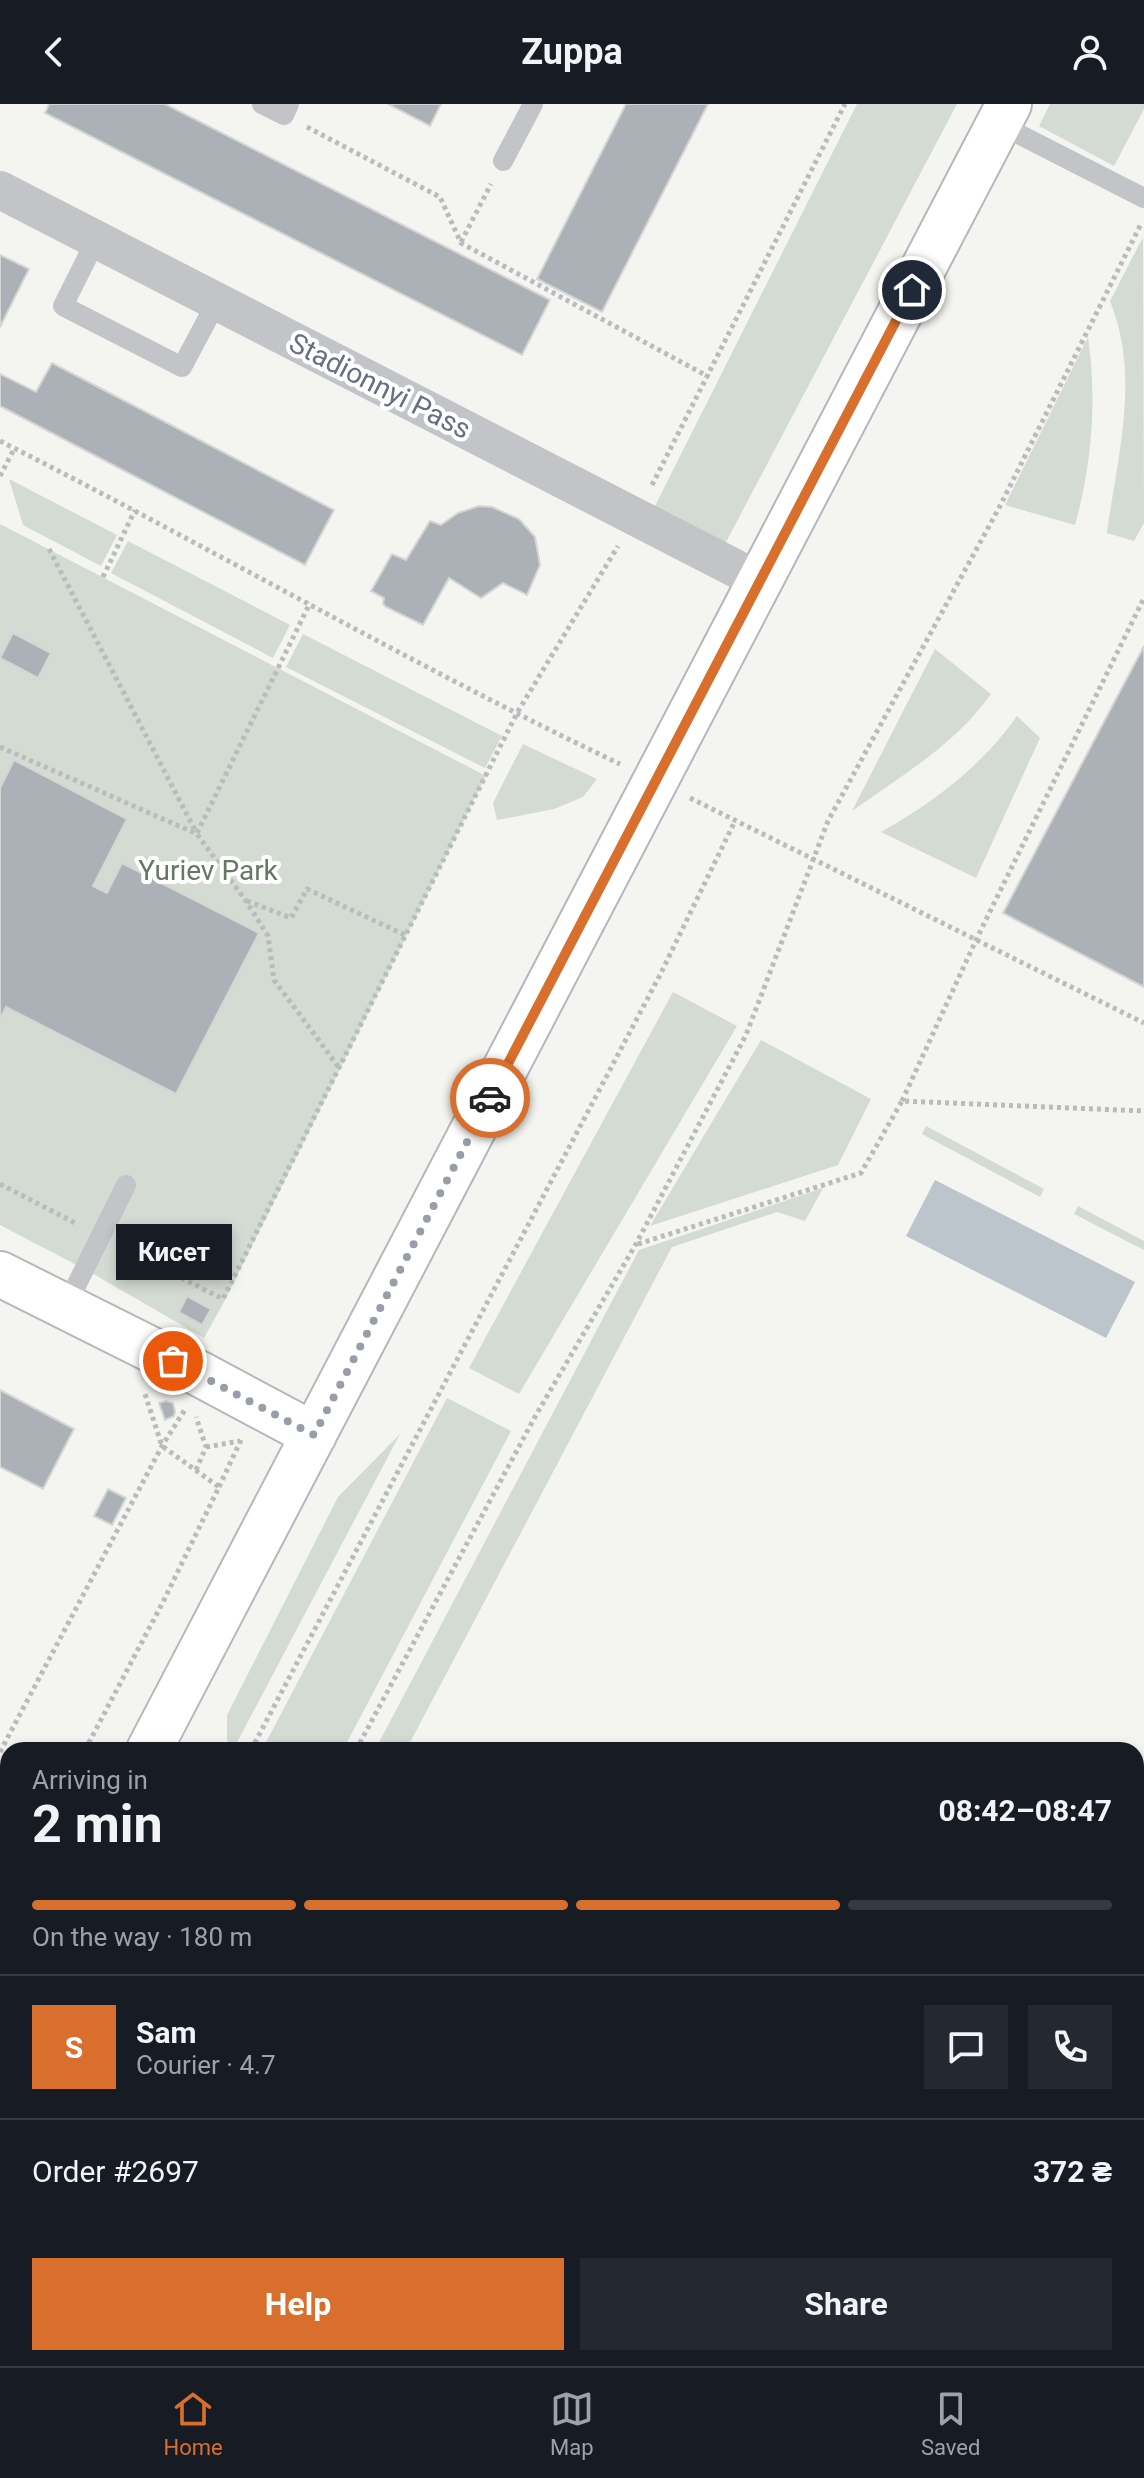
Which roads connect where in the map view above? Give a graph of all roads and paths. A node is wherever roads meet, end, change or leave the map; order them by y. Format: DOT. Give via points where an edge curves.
graph roads {
  1 [pos="262,104"];
  2 [pos="533,104"];
  3 [pos="845,104"];
  4 [pos="286,109"];
  5 [pos="1004,114"];
  6 [pos="503,161"];
  7 [pos="0,190"];
  8 [pos="1139,196"];
  9 [pos="96,240"];
  10 [pos="461,243"];
  11 [pos="216,303"];
  12 [pos="709,377"];
  13 [pos="0,441"];
  14 [pos="14,448"];
  15 [pos="0,476"];
  16 [pos="135,510"];
  17 [pos="635,517"];
  18 [pos="49,549"];
  19 [pos="103,577"];
  20 [pos="760,581"];
  21 [pos="1144,598"];
  22 [pos="310,603"];
  23 [pos="517,713"];
  24 [pos="0,747"];
  25 [pos="655,781"];
  26 [pos="735,821"];
  27 [pos="197,834"];
  28 [pos="813,859"];
  29 [pos="246,901"];
  30 [pos="407,936"];
  31 [pos="976,940"];
  32 [pos="1144,1023"];
  33 [pos="340,1069"];
  34 [pos="902,1101"];
  35 [pos="1144,1111"];
  36 [pos="126,1185"];
  37 [pos="636,1244"];
  38 [pos="0,1274"];
  39 [pos="223,1299"];
  40 [pos="65,1308"];
  41 [pos="144,1390"];
  42 [pos="241,1432"];
  43 [pos="314,1435"];
  44 [pos="241,1441"];
  45 [pos="162,1446"];
  46 [pos="206,1447"];
  47 [pos="196,1470"];
  48 [pos="219,1487"];
  49 [pos="5,1742"];
  50 [pos="89,1742"];
  51 [pos="153,1742"];
  52 [pos="255,1742"];
  53 [pos="360,1742"];
  1 -- 4 [label="lane"];
  2 -- 6 [label="lane"];
  3 -- 12 [label="path"];
  4 -- 10 [label="path" via="440,197"];
  5 -- 8 [label="lane"];
  5 -- 20 [label="main road"];
  6 -- 10 [label="path"];
  7 -- 9 [label="street, Stadionnyi Pass"];
  8 -- 28 [label="path" via="1142,222 1000,506 828,821"];
  9 -- 11 [label="street, Stadionnyi Pass"];
  9 -- 11 [label="lane" via="63,306 182,367"];
  10 -- 12 [label="path"];
  11 -- 17 [label="street, Stadionnyi Pass"];
  12 -- 17 [label="path"];
  13 -- 14 [label="path"];
  14 -- 15 [label="path"];
  14 -- 16 [label="path"];
  16 -- 19 [label="path"];
  16 -- 22 [label="path"];
  17 -- 20 [label="street, Stadionnyi Pass"];
  17 -- 23 [label="path"];
  18 -- 27 [label="path"];
  20 -- 25 [label="main road"];
  21 -- 31 [label="path"];
  22 -- 23 [label="path"];
  22 -- 27 [label="path"];
  23 -- 25 [label="path"];
  23 -- 30 [label="path"];
  24 -- 27 [label="path"];
  25 -- 26 [label="path"];
  25 -- 43 [label="main road"];
  26 -- 28 [label="path"];
  26 -- 52 [label="path" via="652,990"];
  27 -- 29 [label="path"];
  28 -- 31 [label="path"];
  28 -- 37 [label="path" via="746,1035"];
  29 -- 30 [label="path" via="291,918 307,889"];
  29 -- 33 [label="path" via="268,936 274,980"];
  30 -- 33 [label="path"];
  31 -- 32 [label="path"];
  31 -- 34 [label="path"];
  33 -- 39 [label="path"];
  34 -- 35 [label="path"];
  34 -- 37 [label="path" via="861,1173"];
  36 -- 40 [label="lane"];
  37 -- 53 [label="path" via="536,1415"];
  38 -- 40 [label="main road"];
  40 -- 43 [label="main road"];
  41 -- 45 [label="path"];
  42 -- 44 [label="path"];
  43 -- 51 [label="main road"];
  44 -- 46 [label="path"];
  44 -- 48 [label="path"];
  45 -- 46 [label="path" via="191,1401"];
  45 -- 47 [label="path"];
  45 -- 49 [label="path"];
  46 -- 47 [label="path"];
  47 -- 48 [label="path"];
  48 -- 50 [label="path"];
}
